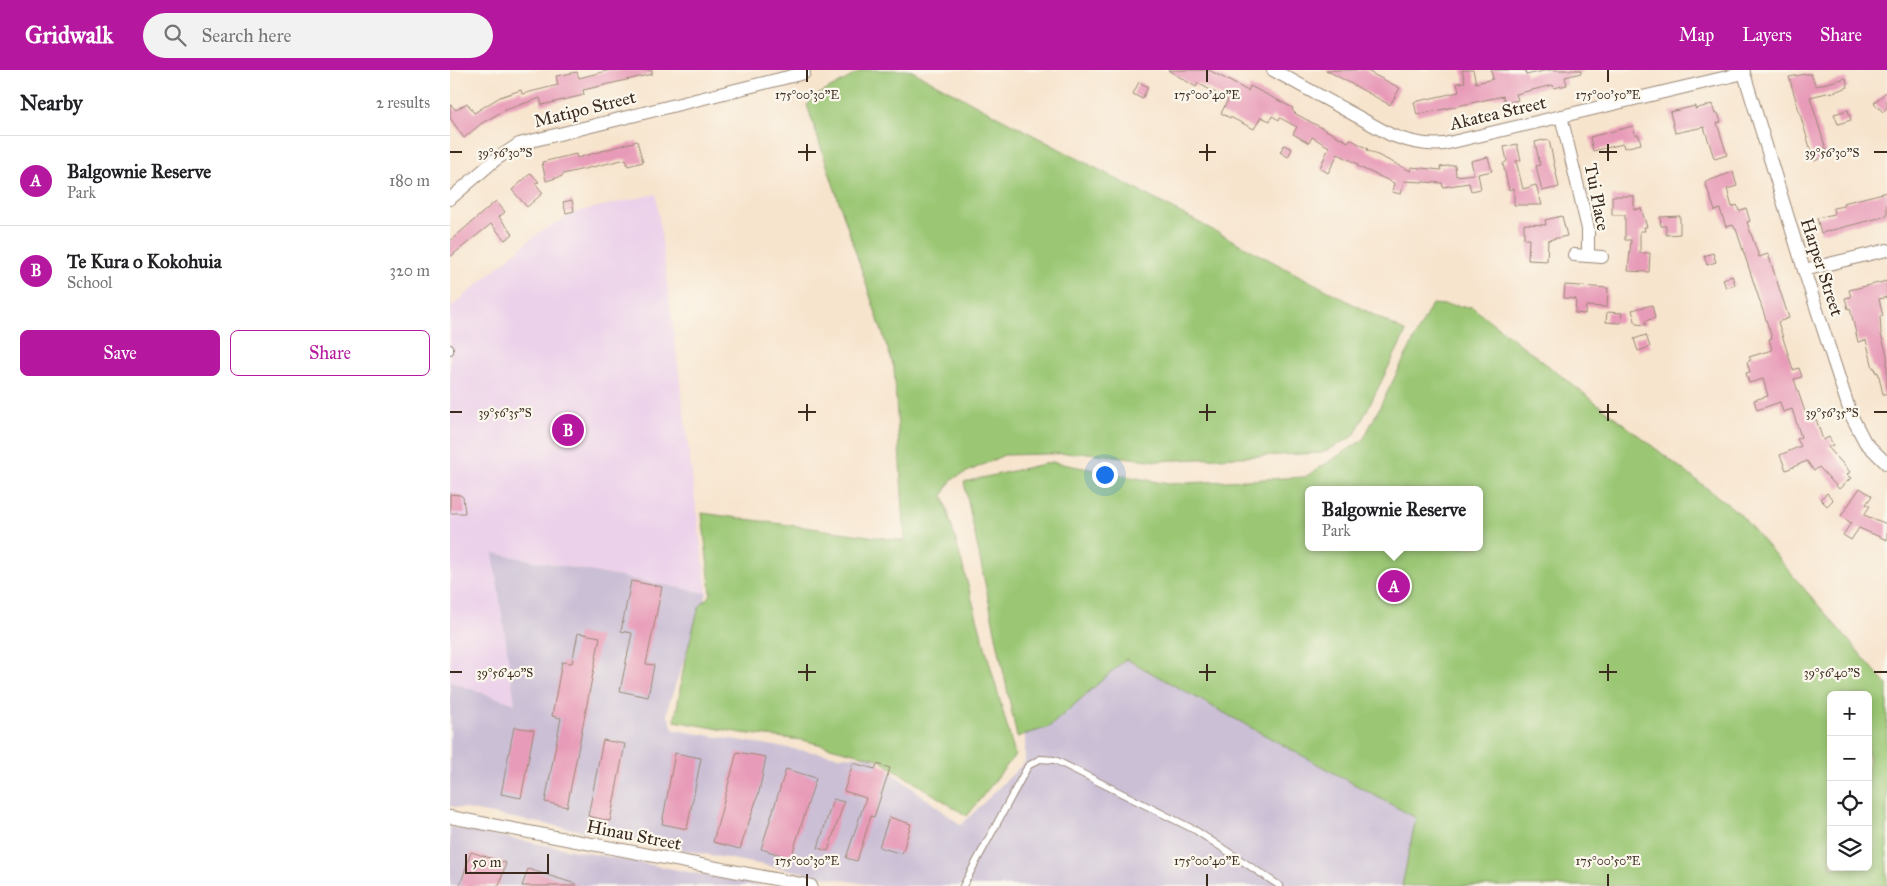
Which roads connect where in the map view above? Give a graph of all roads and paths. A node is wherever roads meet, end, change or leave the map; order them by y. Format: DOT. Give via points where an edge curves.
graph roads {
  1 [pos="1273,70"];
  2 [pos="1744,72"];
  3 [pos="804,73"];
  4 [pos="1290,74"];
  5 [pos="1561,116"];
  6 [pos="450,199"];
  7 [pos="1887,250"];
  8 [pos="1574,255"];
  9 [pos="1588,256"];
  10 [pos="1602,257"];
  11 [pos="1804,270"];
  12 [pos="1887,464"];
  13 [pos="450,818"];
  14 [pos="811,886"];
  15 [pos="963,886"];
  16 [pos="1280,886"];
  1 -- 4 [label="street, Akatea Street"];
  2 -- 5 [label="street, Akatea Street"];
  2 -- 11 [label="street, Harper Street"];
  3 -- 6 [label="street, Matipo Street" via="519,144"];
  4 -- 5 [label="street, Akatea Street" via="1391,135 1419,144 1444,144"];
  5 -- 9 [label="street, Tui Place" via="1588,229"];
  7 -- 11 [label="street"];
  8 -- 9 [label="street, Tui Place"];
  9 -- 10 [label="street, Tui Place"];
  11 -- 12 [label="street, Harper Street" via="1851,415 1865,442"];
  13 -- 14 [label="street, Hinau Street"];
  15 -- 16 [label="lane" via="1028,766 1040,759 1055,760 1195,830"];
}
